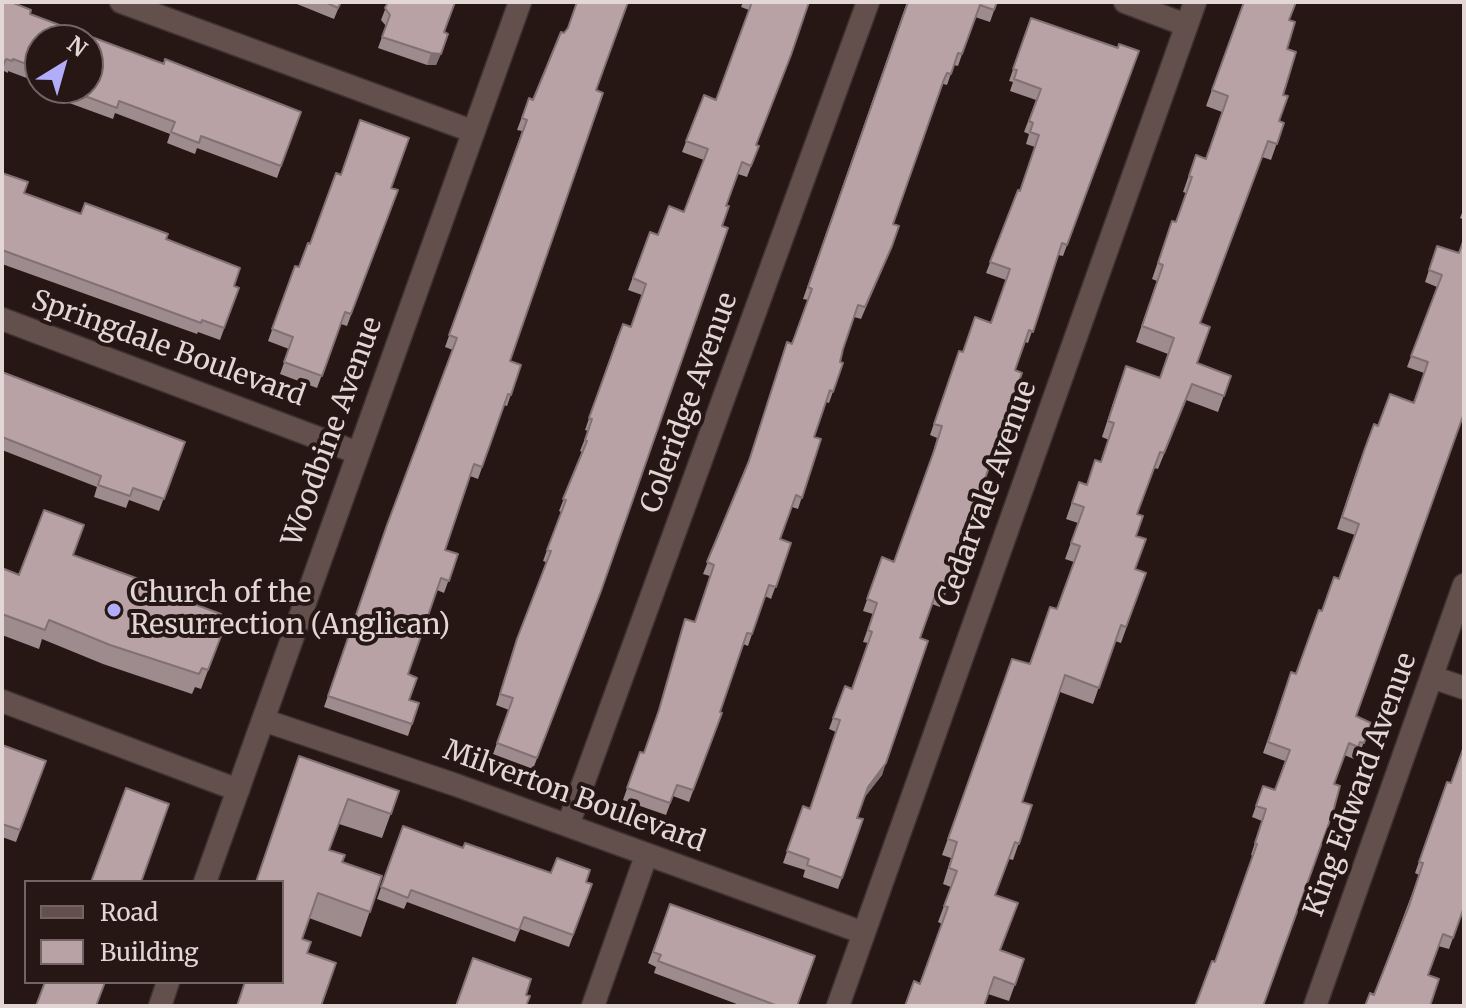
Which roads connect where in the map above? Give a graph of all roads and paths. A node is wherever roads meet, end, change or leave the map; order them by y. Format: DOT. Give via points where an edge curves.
graph roads {
  1 [pos="121,2"];
  2 [pos="520,2"];
  3 [pos="868,2"];
  4 [pos="1125,2"];
  5 [pos="1195,2"];
  6 [pos="1186,25"];
  7 [pos="472,131"];
  8 [pos="2,319"];
  9 [pos="358,453"];
  10 [pos="1464,585"];
  11 [pos="1432,677"];
  12 [pos="1464,688"];
  13 [pos="2,701"];
  14 [pos="263,720"];
  15 [pos="238,790"];
  16 [pos="568,825"];
  17 [pos="646,856"];
  18 [pos="206,880"];
  19 [pos="864,933"];
  20 [pos="167,984"];
  21 [pos="160,1006"];
  22 [pos="593,1006"];
  23 [pos="838,1006"];
  24 [pos="1315,1006"];
  1 -- 7 [label="street"];
  2 -- 7 [label="street, Woodbine Avenue"];
  3 -- 16 [label="street, Coleridge Avenue"];
  4 -- 6 [label="street"];
  5 -- 6 [label="street, Cedarvale Avenue"];
  6 -- 19 [label="street, Cedarvale Avenue"];
  7 -- 9 [label="street, Woodbine Avenue"];
  8 -- 9 [label="street, Springdale Boulevard"];
  9 -- 14 [label="street, Woodbine Avenue"];
  10 -- 11 [label="street, King Edward Avenue"];
  11 -- 12 [label="street"];
  11 -- 24 [label="street, King Edward Avenue"];
  13 -- 15 [label="street"];
  14 -- 15 [label="street, Woodbine Avenue"];
  14 -- 16 [label="street, Milverton Boulevard"];
  15 -- 18 [label="street, Woodbine Avenue"];
  16 -- 17 [label="street, Milverton Boulevard"];
  17 -- 19 [label="street, Milverton Boulevard"];
  17 -- 22 [label="street"];
  19 -- 23 [label="street, Cedarvale Avenue"];
  20 -- 21 [label="street"];
}
